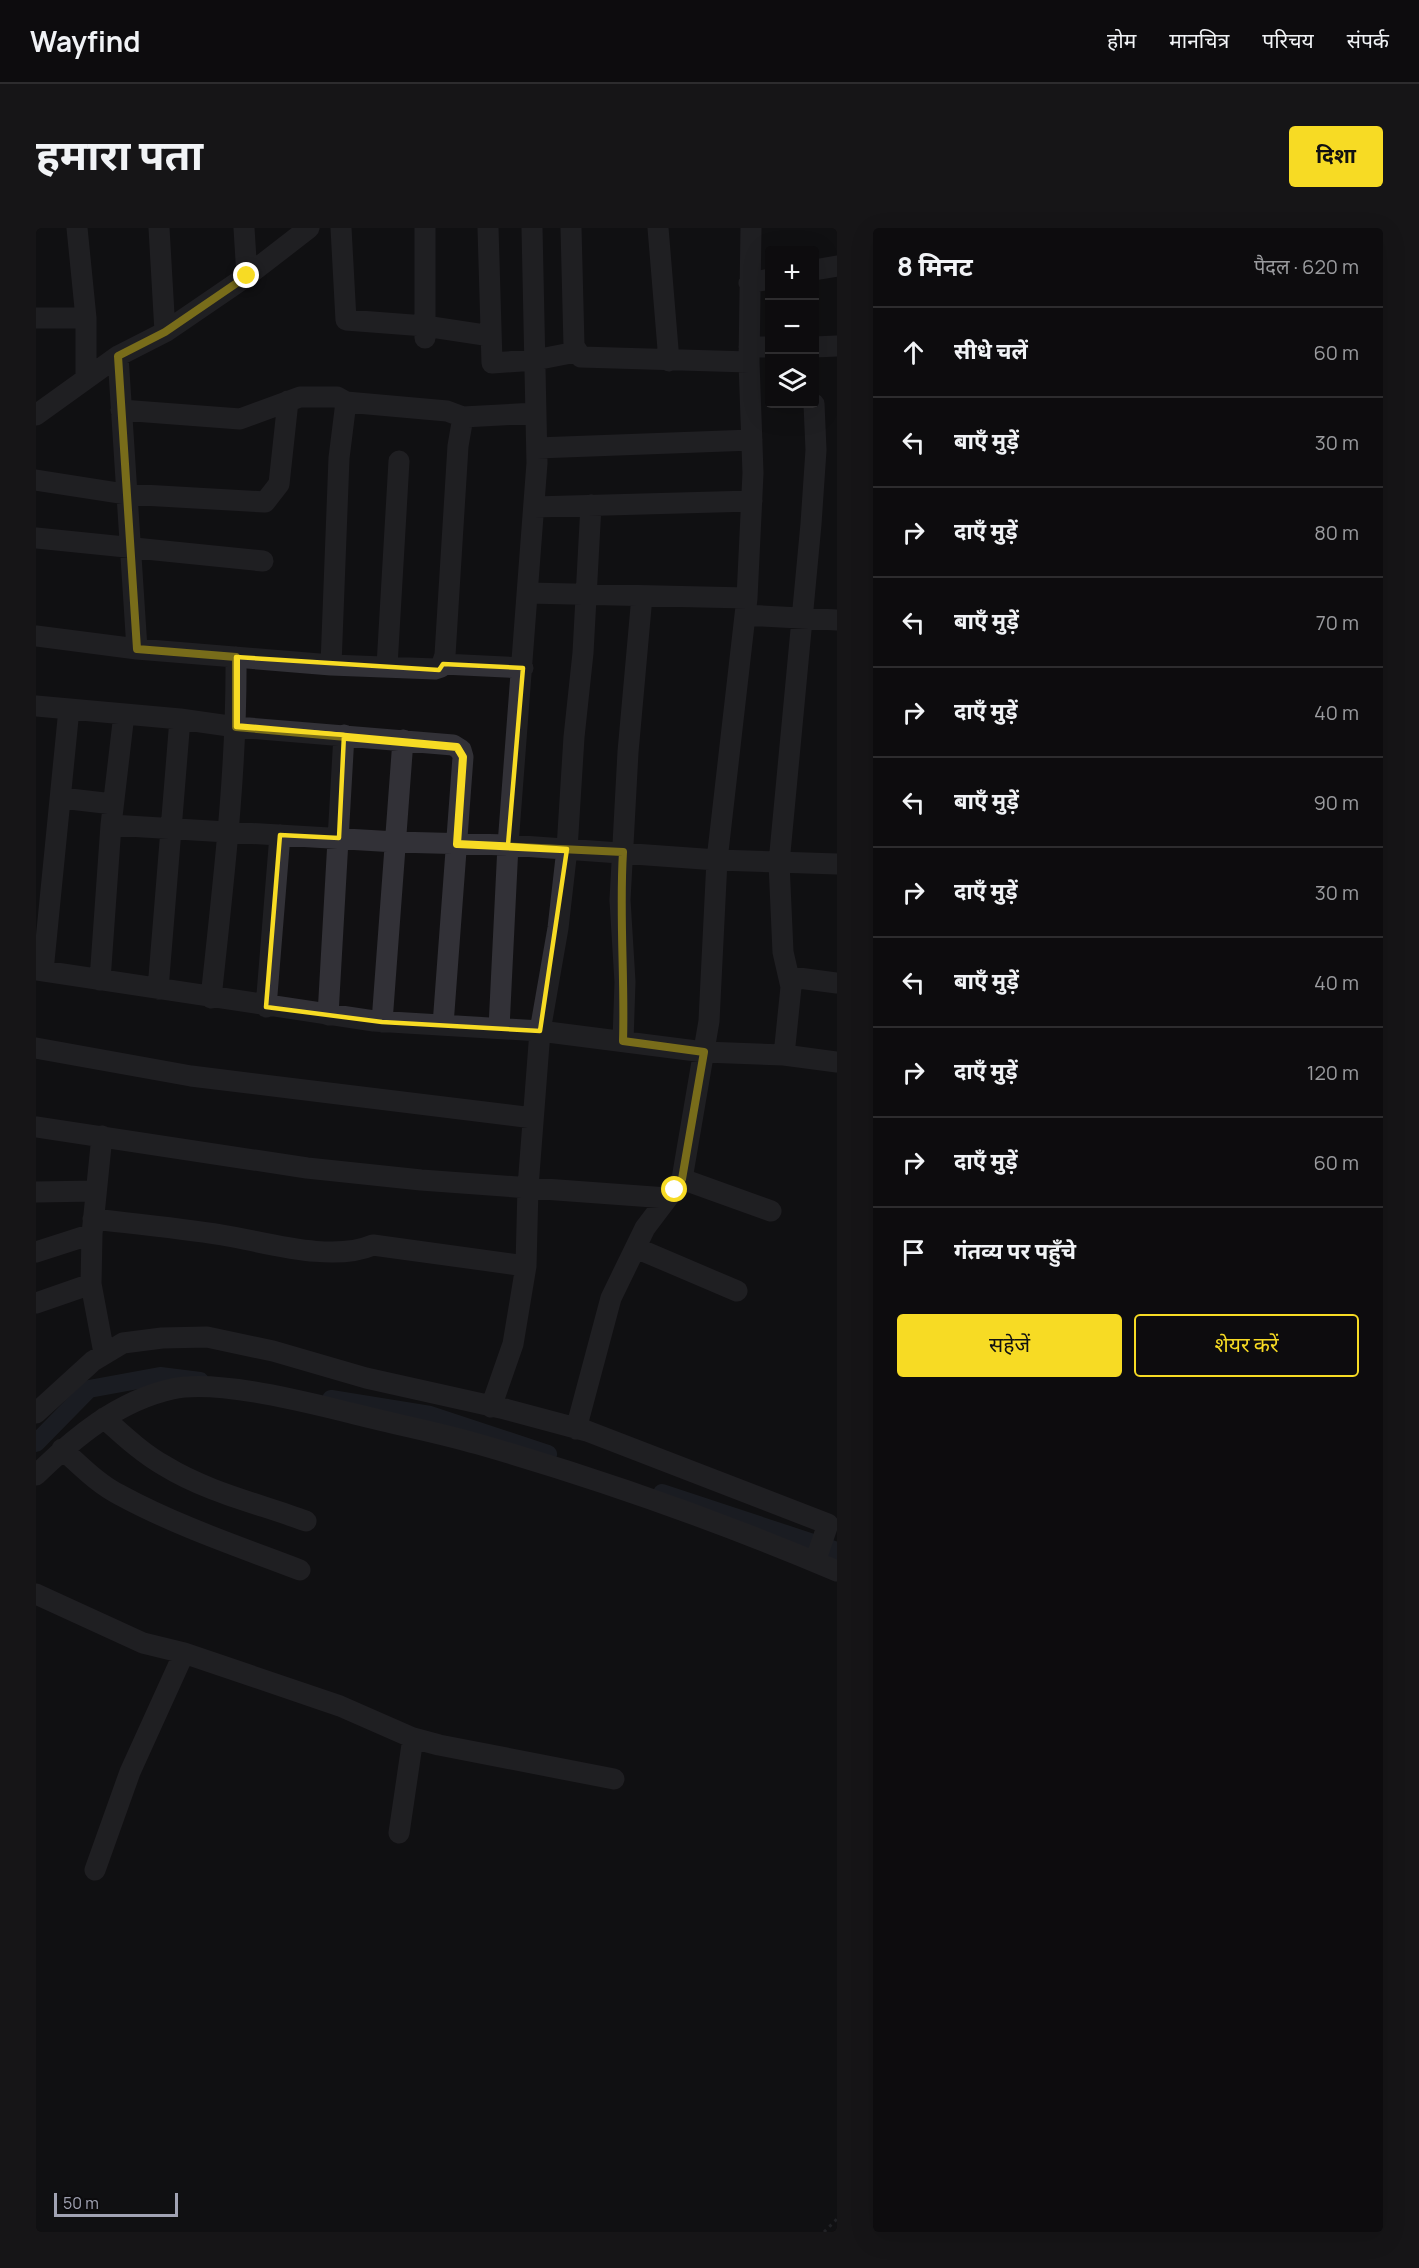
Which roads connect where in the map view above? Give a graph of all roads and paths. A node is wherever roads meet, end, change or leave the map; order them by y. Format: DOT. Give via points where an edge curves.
graph roads {
  1 [pos="77,228"];
  2 [pos="159,228"];
  3 [pos="244,228"];
  4 [pos="309,228"];
  5 [pos="341,228"];
  6 [pos="425,228"];
  7 [pos="488,228"];
  8 [pos="532,228"];
  9 [pos="571,228"];
  10 [pos="658,228"];
  11 [pos="751,228"];
  12 [pos="837,266"];
  13 [pos="819,269"];
  14 [pos="247,276"];
  15 [pos="759,281"];
  16 [pos="36,318"];
  17 [pos="86,318"];
  18 [pos="165,332"];
  19 [pos="425,333"];
  20 [pos="491,336"];
  21 [pos="837,346"];
  22 [pos="819,347"];
  23 [pos="576,352"];
  24 [pos="756,352"];
  25 [pos="118,356"];
  26 [pos="536,360"];
  27 [pos="669,361"];
  28 [pos="86,378"];
  29 [pos="288,401"];
  30 [pos="346,402"];
  31 [pos="814,408"];
  32 [pos="121,410"];
  33 [pos="536,413"];
  34 [pos="36,415"];
  35 [pos="463,417"];
  36 [pos="752,440"];
  37 [pos="537,448"];
  38 [pos="399,461"];
  39 [pos="36,480"];
  40 [pos="125,494"];
  41 [pos="752,501"];
  42 [pos="591,505"];
  43 [pos="534,507"];
  44 [pos="36,538"];
  45 [pos="129,547"];
  46 [pos="263,561"];
  47 [pos="528,593"];
  48 [pos="587,594"];
  49 [pos="642,596"];
  50 [pos="746,606"];
  51 [pos="803,618"];
  52 [pos="837,620"];
  53 [pos="36,636"];
  54 [pos="137,649"];
  55 [pos="236,657"];
  56 [pos="443,664"];
  57 [pos="331,665"];
  58 [pos="387,666"];
  59 [pos="523,668"];
  60 [pos="36,706"];
  61 [pos="69,709"];
  62 [pos="124,714"];
  63 [pos="180,718"];
  64 [pos="236,727"];
  65 [pos="344,735"];
  66 [pos="403,740"];
  67 [pos="61,798"];
  68 [pos="112,815"];
  69 [pos="173,828"];
  70 [pos="229,832"];
  71 [pos="280,835"];
  72 [pos="339,838"];
  73 [pos="396,842"];
  74 [pos="457,844"];
  75 [pos="508,845"];
  76 [pos="567,849"];
  77 [pos="623,852"];
  78 [pos="717,860"];
  79 [pos="779,863"];
  80 [pos="837,864"];
  81 [pos="39,970"];
  82 [pos="791,977"];
  83 [pos="100,980"];
  84 [pos="837,983"];
  85 [pos="158,989"];
  86 [pos="211,998"];
  87 [pos="266,1007"];
  88 [pos="328,1015"];
  89 [pos="382,1022"];
  90 [pos="444,1025"];
  91 [pos="499,1028"];
  92 [pos="540,1030"];
  93 [pos="623,1041"];
  94 [pos="36,1048"];
  95 [pos="704,1052"];
  96 [pos="784,1055"];
  97 [pos="837,1062"];
  98 [pos="533,1118"];
  99 [pos="36,1127"];
  100 [pos="102,1136"];
  101 [pos="682,1179"];
  102 [pos="528,1187"];
  103 [pos="96,1191"];
  104 [pos="36,1192"];
  105 [pos="667,1198"];
  106 [pos="771,1212"];
  107 [pos="93,1227"];
  108 [pos="636,1248"];
  109 [pos="36,1252"];
  110 [pos="526,1266"];
  111 [pos="91,1284"];
  112 [pos="737,1291"];
  113 [pos="36,1303"];
  114 [pos="104,1353"];
  115 [pos="491,1407"];
  116 [pos="36,1413"];
  117 [pos="104,1418"];
  118 [pos="576,1429"];
  119 [pos="62,1449"];
  120 [pos="36,1475"];
  121 [pos="306,1521"];
  122 [pos="817,1556"];
  123 [pos="300,1570"];
  124 [pos="837,1571"];
  125 [pos="36,1594"];
  126 [pos="184,1653"];
  127 [pos="413,1738"];
  128 [pos="614,1779"];
  129 [pos="399,1833"];
  130 [pos="95,1870"];
  131 [pos="837,2219"];
  132 [pos="824,2232"];
  1 -- 17 [label="street"];
  2 -- 18 [label="street"];
  3 -- 14 [label="street"];
  4 -- 14 [label="street"];
  5 -- 19 [label="street" via="346,320"];
  6 -- 19 [label="street"];
  7 -- 20 [label="street"];
  8 -- 26 [label="street"];
  9 -- 23 [label="street"];
  10 -- 27 [label="street"];
  11 -- 15 [label="street"];
  12 -- 13 [label="street"];
  14 -- 18 [label="street"];
  15 -- 24 [label="street"];
  16 -- 17 [label="street"];
  17 -- 28 [label="street"];
  18 -- 25 [label="street"];
  19 -- 20 [label="street"];
  20 -- 26 [label="street" via="492,363"];
  21 -- 22 [label="street"];
  23 -- 26 [label="street"];
  23 -- 27 [label="street" via="590,359"];
  24 -- 27 [label="street"];
  24 -- 36 [label="street"];
  25 -- 28 [label="street"];
  25 -- 32 [label="street"];
  26 -- 33 [label="street"];
  28 -- 34 [label="street"];
  29 -- 30 [label="street" via="300,397 337,397"];
  29 -- 32 [label="street" via="240,419"];
  29 -- 40 [label="street" via="279,484 265,502"];
  30 -- 35 [label="street" via="447,411"];
  30 -- 57 [label="street" via="339,458"];
  31 -- 51 [label="street" via="816,450"];
  32 -- 40 [label="street"];
  33 -- 35 [label="street"];
  33 -- 37 [label="street"];
  35 -- 56 [label="street"];
  36 -- 37 [label="street"];
  36 -- 41 [label="street"];
  37 -- 43 [label="street"];
  38 -- 58 [label="street"];
  39 -- 40 [label="street"];
  40 -- 45 [label="street"];
  41 -- 42 [label="street"];
  41 -- 50 [label="street"];
  42 -- 43 [label="street"];
  42 -- 48 [label="street"];
  43 -- 47 [label="street"];
  44 -- 45 [label="street"];
  45 -- 46 [label="street"];
  45 -- 54 [label="street"];
  47 -- 48 [label="street"];
  47 -- 59 [label="street"];
  48 -- 49 [label="street"];
  48 -- 76 [label="street"];
  49 -- 50 [label="street"];
  49 -- 77 [label="street"];
  50 -- 51 [label="street"];
  50 -- 78 [label="street"];
  51 -- 52 [label="street"];
  51 -- 79 [label="street"];
  53 -- 54 [label="street"];
  54 -- 55 [label="street"];
  55 -- 57 [label="street"];
  55 -- 64 [label="street"];
  56 -- 58 [label="street" via="435,669"];
  56 -- 59 [label="street"];
  57 -- 58 [label="street"];
  59 -- 75 [label="street"];
  60 -- 61 [label="street"];
  61 -- 62 [label="street"];
  61 -- 67 [label="street"];
  62 -- 63 [label="street"];
  62 -- 68 [label="street"];
  63 -- 64 [label="street"];
  63 -- 69 [label="street"];
  64 -- 65 [label="street"];
  64 -- 70 [label="street"];
  65 -- 66 [label="street"];
  65 -- 72 [label="street"];
  66 -- 73 [label="street"];
  66 -- 74 [label="street" via="461,750"];
  67 -- 68 [label="street"];
  67 -- 81 [label="street"];
  68 -- 69 [label="street"];
  68 -- 83 [label="street"];
  69 -- 70 [label="street"];
  69 -- 85 [label="street"];
  70 -- 71 [label="street"];
  70 -- 86 [label="street"];
  71 -- 72 [label="street"];
  71 -- 87 [label="street"];
  72 -- 73 [label="street"];
  72 -- 88 [label="street"];
  73 -- 74 [label="street"];
  73 -- 89 [label="street"];
  74 -- 75 [label="street"];
  74 -- 90 [label="street"];
  75 -- 76 [label="street"];
  75 -- 91 [label="street"];
  76 -- 77 [label="street"];
  76 -- 92 [label="street"];
  77 -- 78 [label="street"];
  77 -- 93 [label="street"];
  78 -- 79 [label="street"];
  78 -- 95 [label="street"];
  79 -- 80 [label="street"];
  79 -- 82 [label="street" via="783,952"];
  81 -- 83 [label="street"];
  82 -- 84 [label="street"];
  82 -- 96 [label="street"];
  83 -- 85 [label="street"];
  85 -- 86 [label="street"];
  86 -- 87 [label="street"];
  87 -- 88 [label="street"];
  88 -- 89 [label="street"];
  89 -- 90 [label="street"];
  90 -- 91 [label="street"];
  91 -- 92 [label="street"];
  92 -- 93 [label="street"];
  92 -- 98 [label="street"];
  93 -- 95 [label="street"];
  94 -- 98 [label="street" via="191,1076"];
  95 -- 96 [label="street"];
  95 -- 101 [label="street"];
  96 -- 97 [label="street"];
  98 -- 102 [label="street"];
  99 -- 100 [label="street"];
  100 -- 102 [label="street" via="308,1168"];
  100 -- 103 [label="street"];
  101 -- 105 [label="street"];
  101 -- 106 [label="street"];
  102 -- 105 [label="street"];
  102 -- 110 [label="street"];
  103 -- 104 [label="street"];
  103 -- 107 [label="street"];
  105 -- 108 [label="street"];
  107 -- 109 [label="street"];
  107 -- 110 [label="street" via="221,1235 333,1253 358,1252 373,1245"];
  107 -- 111 [label="street"];
  108 -- 112 [label="street"];
  108 -- 118 [label="street" via="611,1298"];
  110 -- 115 [label="street" via="513,1344"];
  111 -- 113 [label="street"];
  111 -- 114 [label="street"];
  114 -- 115 [label="street" via="142,1339 207,1337"];
  114 -- 116 [label="street"];
  115 -- 118 [label="street"];
  117 -- 119 [label="street"];
  117 -- 121 [label="street" via="145,1453 194,1482"];
  117 -- 122 [label="street" via="140,1399 174,1388 223,1388 306,1402 476,1443"];
  118 -- 122 [label="street" via="826,1522 827,1530"];
  119 -- 120 [label="street"];
  119 -- 123 [label="street" via="96,1480 120,1495 198,1531"];
  122 -- 124 [label="street"];
  125 -- 126 [label="street" via="143,1643"];
  126 -- 127 [label="street" via="340,1706"];
  126 -- 130 [label="street" via="130,1772"];
  127 -- 128 [label="street"];
  127 -- 129 [label="street"];
  131 -- 132 [label="path"];
}
